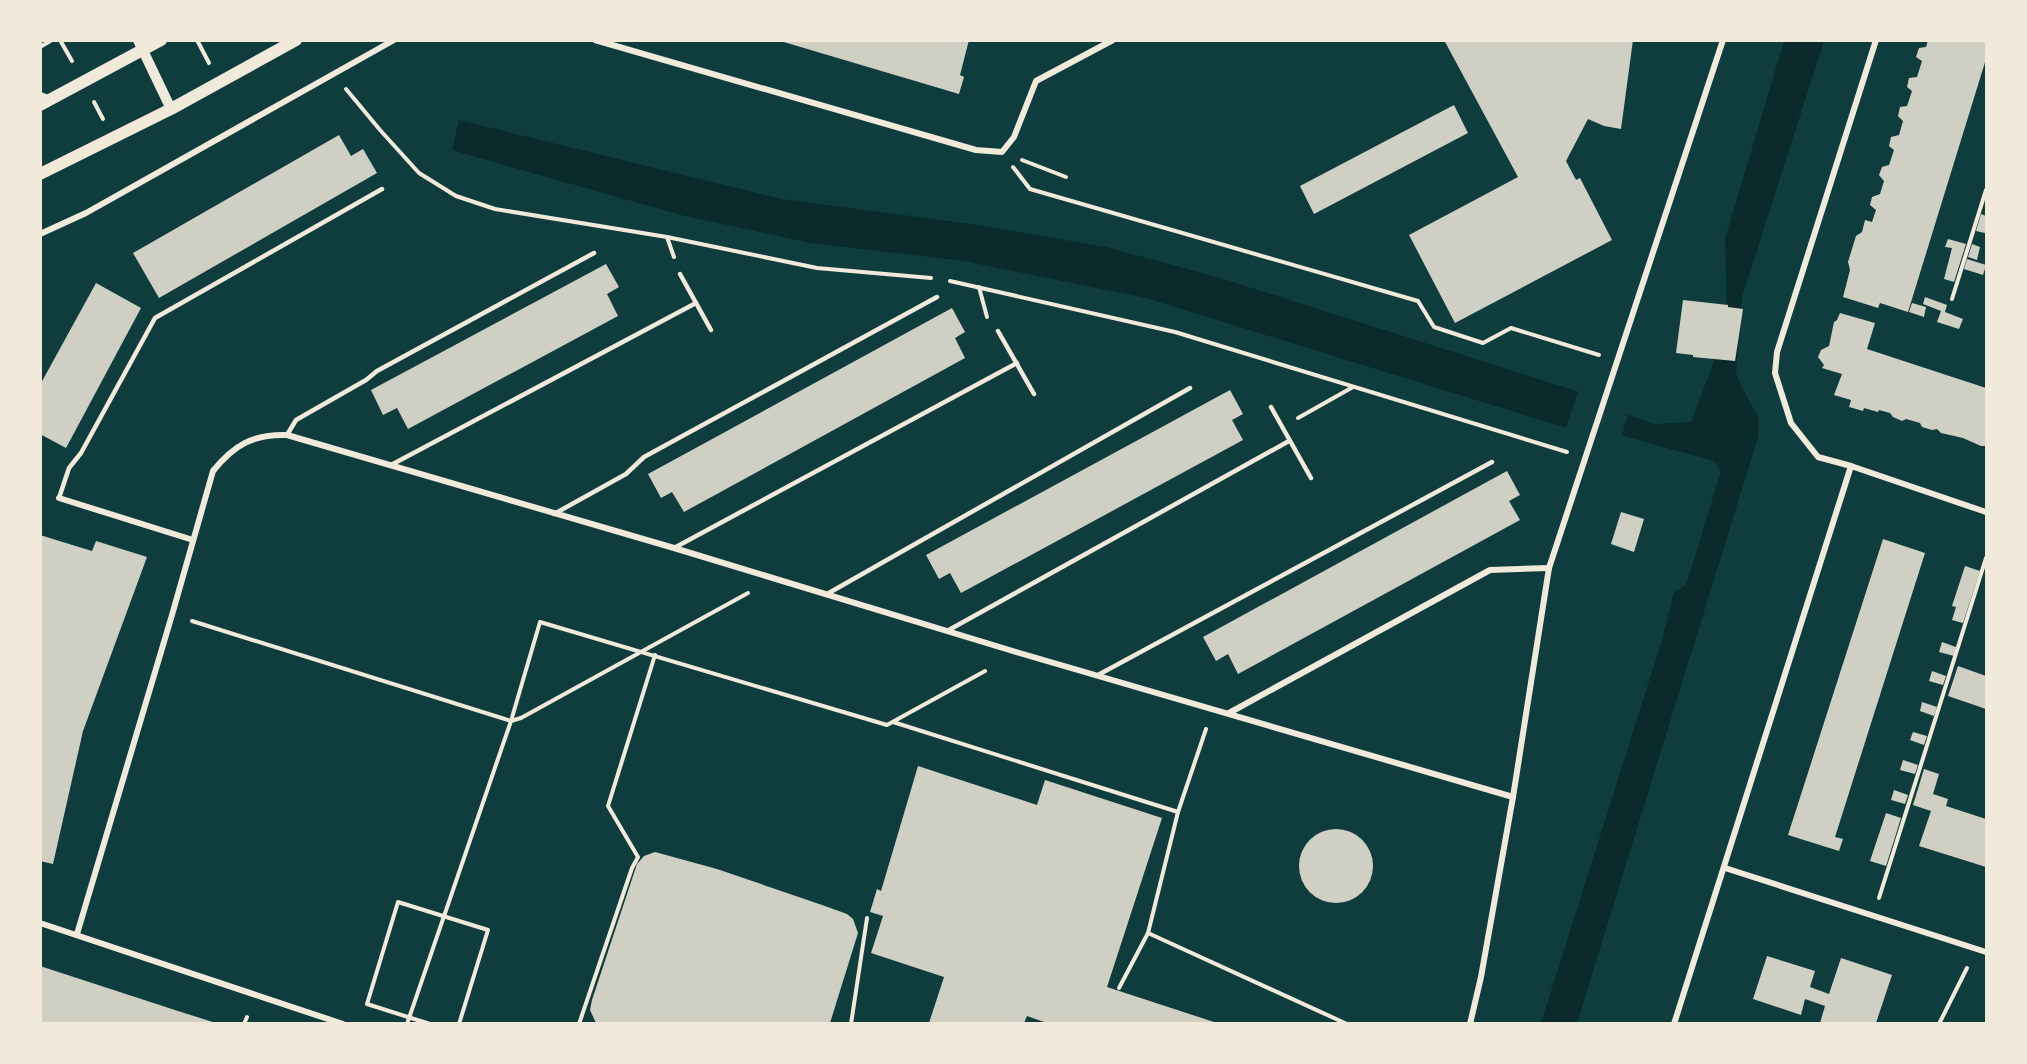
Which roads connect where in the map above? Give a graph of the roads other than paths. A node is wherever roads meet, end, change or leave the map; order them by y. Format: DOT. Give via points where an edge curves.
graph roads {
  1 [pos="161,40"];
  2 [pos="296,40"];
  3 [pos="394,40"];
  4 [pos="595,40"];
  5 [pos="1113,40"];
  6 [pos="1723,40"];
  7 [pos="1876,40"];
  8 [pos="140,46"];
  9 [pos="40,94"];
  10 [pos="53,99"];
  11 [pos="40,105"];
  12 [pos="171,108"];
  13 [pos="40,174"];
  14 [pos="382,189"];
  15 [pos="40,234"];
  16 [pos="594,253"];
  17 [pos="680,274"];
  18 [pos="937,297"];
  19 [pos="696,303"];
  20 [pos="711,330"];
  21 [pos="998,331"];
  22 [pos="1017,363"];
  23 [pos="1190,388"];
  24 [pos="1034,394"];
  25 [pos="1270,407"];
  26 [pos="287,435"];
  27 [pos="1289,441"];
  28 [pos="1492,462"];
  29 [pos="390,466"];
  30 [pos="1851,466"];
  31 [pos="1311,478"];
  32 [pos="59,498"];
  33 [pos="1986,512"];
  34 [pos="553,514"];
  35 [pos="193,540"];
  36 [pos="674,548"];
  37 [pos="1549,568"];
  38 [pos="827,594"];
  39 [pos="947,631"];
  40 [pos="1098,675"];
  41 [pos="1229,713"];
  42 [pos="1513,797"];
  43 [pos="1725,868"];
  44 [pos="40,923"];
  45 [pos="77,934"];
  46 [pos="1986,952"];
  47 [pos="344,1023"];
  48 [pos="1470,1023"];
  49 [pos="1674,1023"];
  1 -- 8 [label="main road"];
  2 -- 12 [label="main road"];
  3 -- 15 [label="street" via="97,208"];
  4 -- 5 [label="street" via="976,150 1002,152 1014,137 1036,81"];
  6 -- 37 [label="street"];
  7 -- 30 [label="street" via="1777,352 1775,373 1791,423 1818,457"];
  8 -- 10 [label="main road"];
  8 -- 12 [label="street"];
  9 -- 10 [label="lane"];
  10 -- 11 [label="main road"];
  12 -- 13 [label="main road"];
  14 -- 32 [label="lane" via="155,318 69,468"];
  16 -- 26 [label="lane" via="377,371 296,420"];
  17 -- 19 [label="lane"];
  18 -- 34 [label="lane" via="644,457 626,474"];
  19 -- 20 [label="lane"];
  19 -- 29 [label="lane"];
  21 -- 22 [label="lane"];
  22 -- 24 [label="lane"];
  22 -- 36 [label="lane"];
  23 -- 38 [label="lane"];
  25 -- 27 [label="lane"];
  26 -- 29 [label="street"];
  26 -- 35 [label="street" via="250,440 228,453 213,471"];
  27 -- 31 [label="lane"];
  27 -- 39 [label="lane"];
  28 -- 40 [label="lane"];
  29 -- 34 [label="street"];
  30 -- 33 [label="street"];
  30 -- 43 [label="street"];
  32 -- 35 [label="street"];
  34 -- 36 [label="street"];
  35 -- 45 [label="street"];
  36 -- 38 [label="street"];
  37 -- 41 [label="street" via="1490,570"];
  37 -- 42 [label="street"];
  38 -- 39 [label="street"];
  39 -- 40 [label="street"];
  40 -- 41 [label="street"];
  41 -- 42 [label="street"];
  42 -- 48 [label="street"];
  43 -- 46 [label="street"];
  43 -- 49 [label="street"];
  44 -- 45 [label="street"];
  45 -- 47 [label="street"];
}
